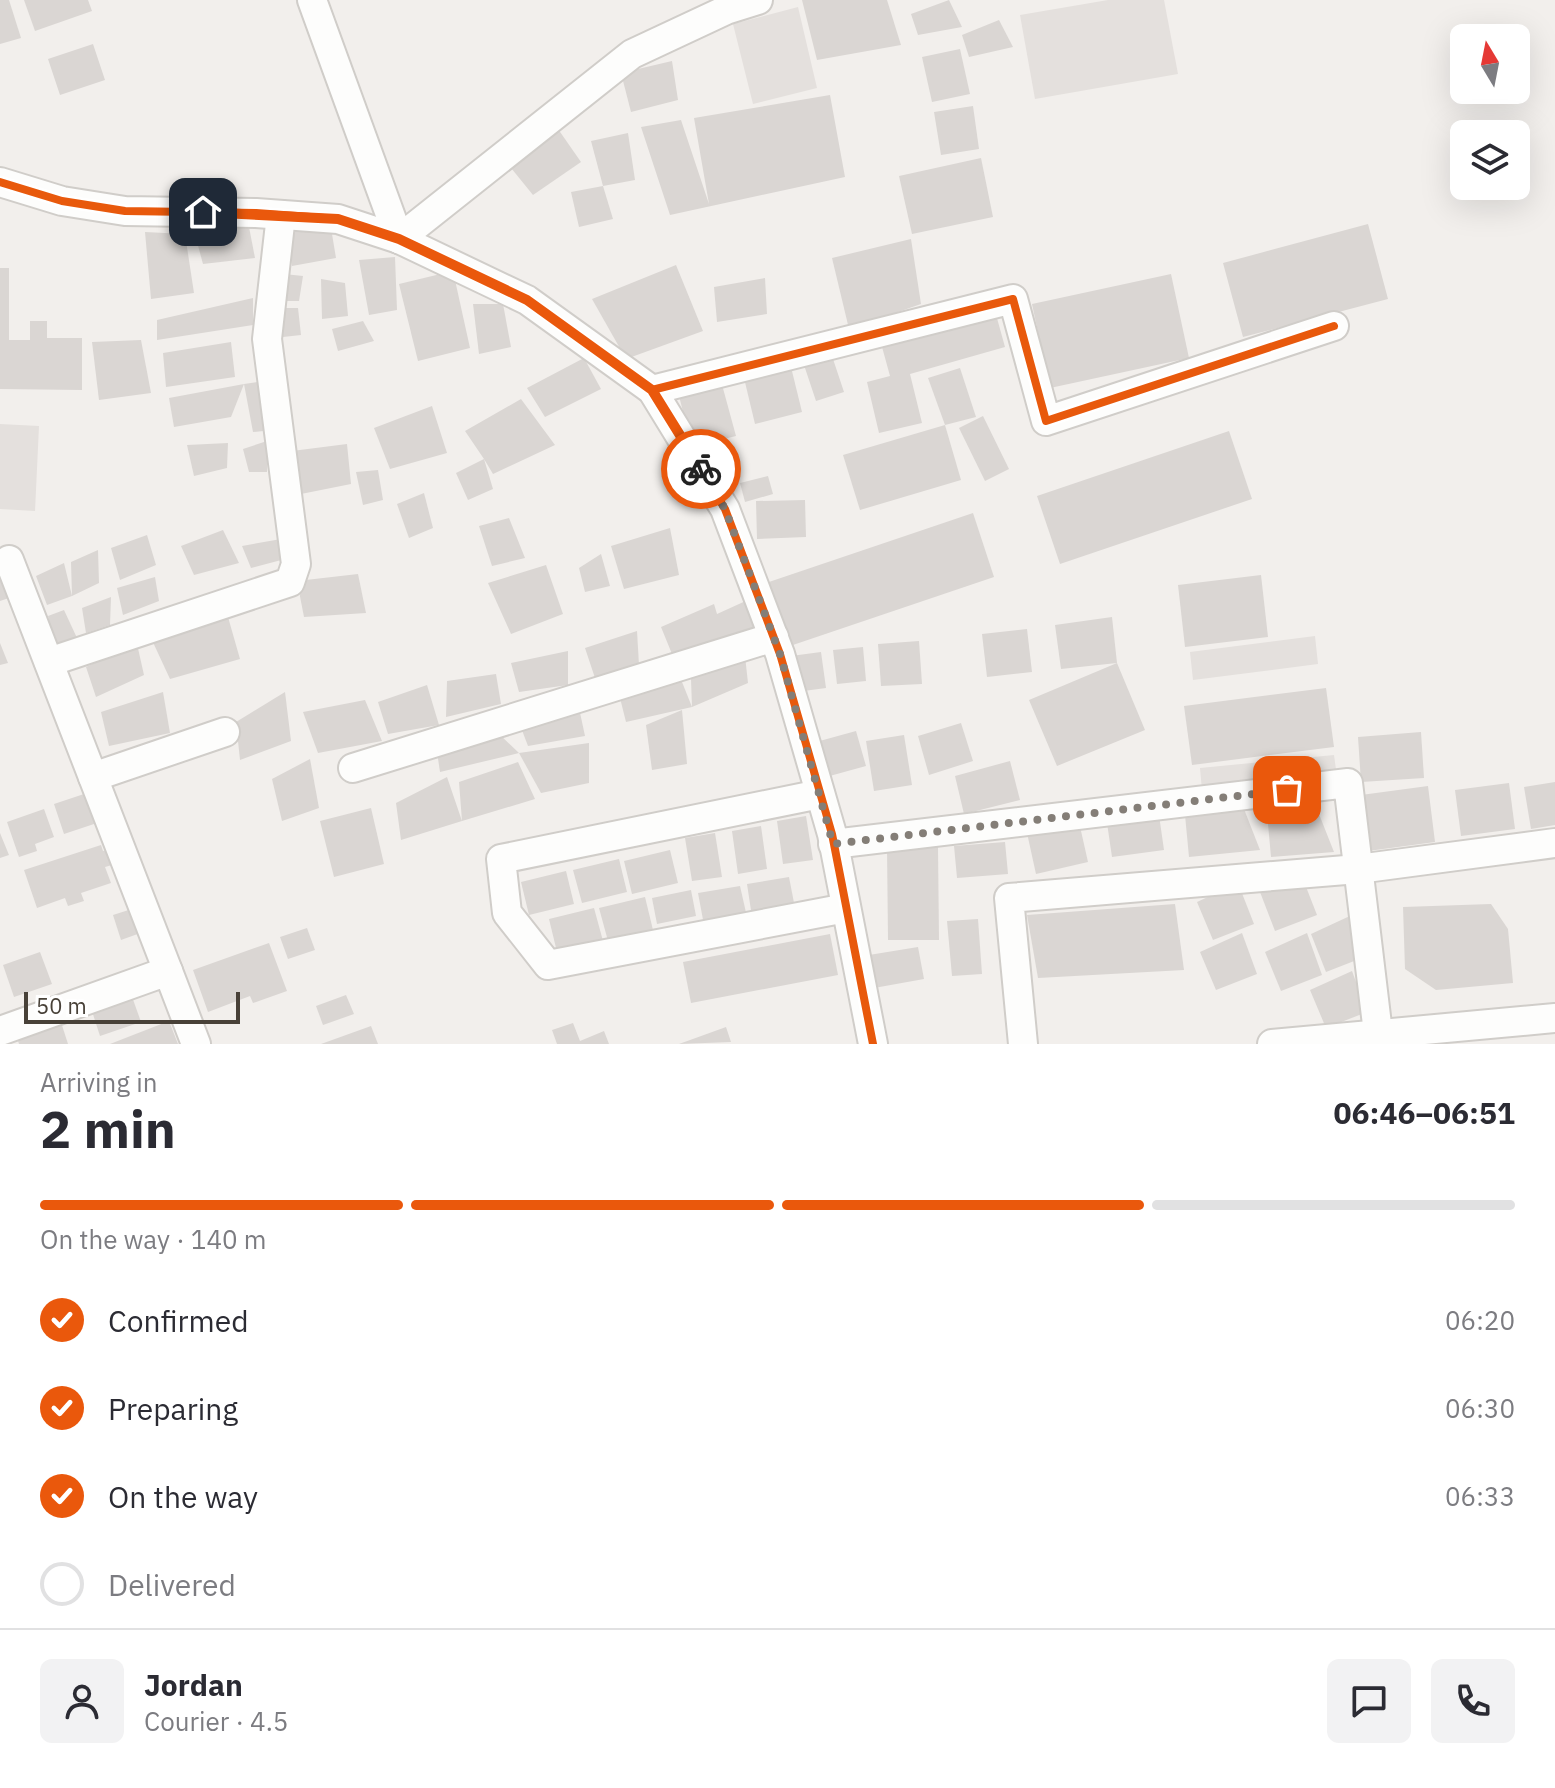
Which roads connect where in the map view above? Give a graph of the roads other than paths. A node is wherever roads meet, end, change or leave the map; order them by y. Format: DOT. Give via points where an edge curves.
graph roads {
  1 [pos="312,0"];
  2 [pos="758,0"];
  3 [pos="0,182"];
  4 [pos="281,215"];
  5 [pos="399,239"];
  6 [pos="1334,326"];
  7 [pos="652,390"];
  8 [pos="9,560"];
  9 [pos="774,637"];
  10 [pos="49,662"];
  11 [pos="225,732"];
  12 [pos="353,768"];
  13 [pos="93,777"];
  14 [pos="820,794"];
  15 [pos="1555,843"];
  16 [pos="833,844"];
  17 [pos="1358,869"];
  18 [pos="846,908"];
  19 [pos="168,971"];
  20 [pos="1555,1018"];
  21 [pos="0,1031"];
  22 [pos="1378,1033"];
  23 [pos="196,1044"];
  24 [pos="873,1044"];
  25 [pos="1023,1044"];
  26 [pos="1272,1044"];
  1 -- 5 [label="street"];
  2 -- 5 [label="street" via="632,54"];
  3 -- 4 [label="street" via="62,201 125,211"];
  4 -- 5 [label="street" via="338,219"];
  4 -- 10 [label="street" via="267,339 296,564 290,582"];
  5 -- 7 [label="street" via="527,300"];
  6 -- 7 [label="street" via="1046,421 1013,299"];
  7 -- 9 [label="street" via="725,509"];
  8 -- 10 [label="street"];
  9 -- 12 [label="street"];
  9 -- 14 [label="street"];
  10 -- 13 [label="street"];
  11 -- 13 [label="street"];
  13 -- 19 [label="street"];
  14 -- 16 [label="street"];
  14 -- 18 [label="street" via="501,859 507,913 548,965"];
  15 -- 17 [label="street"];
  16 -- 17 [label="street" via="1348,783"];
  16 -- 18 [label="street"];
  17 -- 22 [label="street"];
  17 -- 25 [label="street" via="1009,898"];
  18 -- 24 [label="street"];
  19 -- 21 [label="street"];
  19 -- 23 [label="street"];
  20 -- 22 [label="street"];
  22 -- 26 [label="street"];
}
